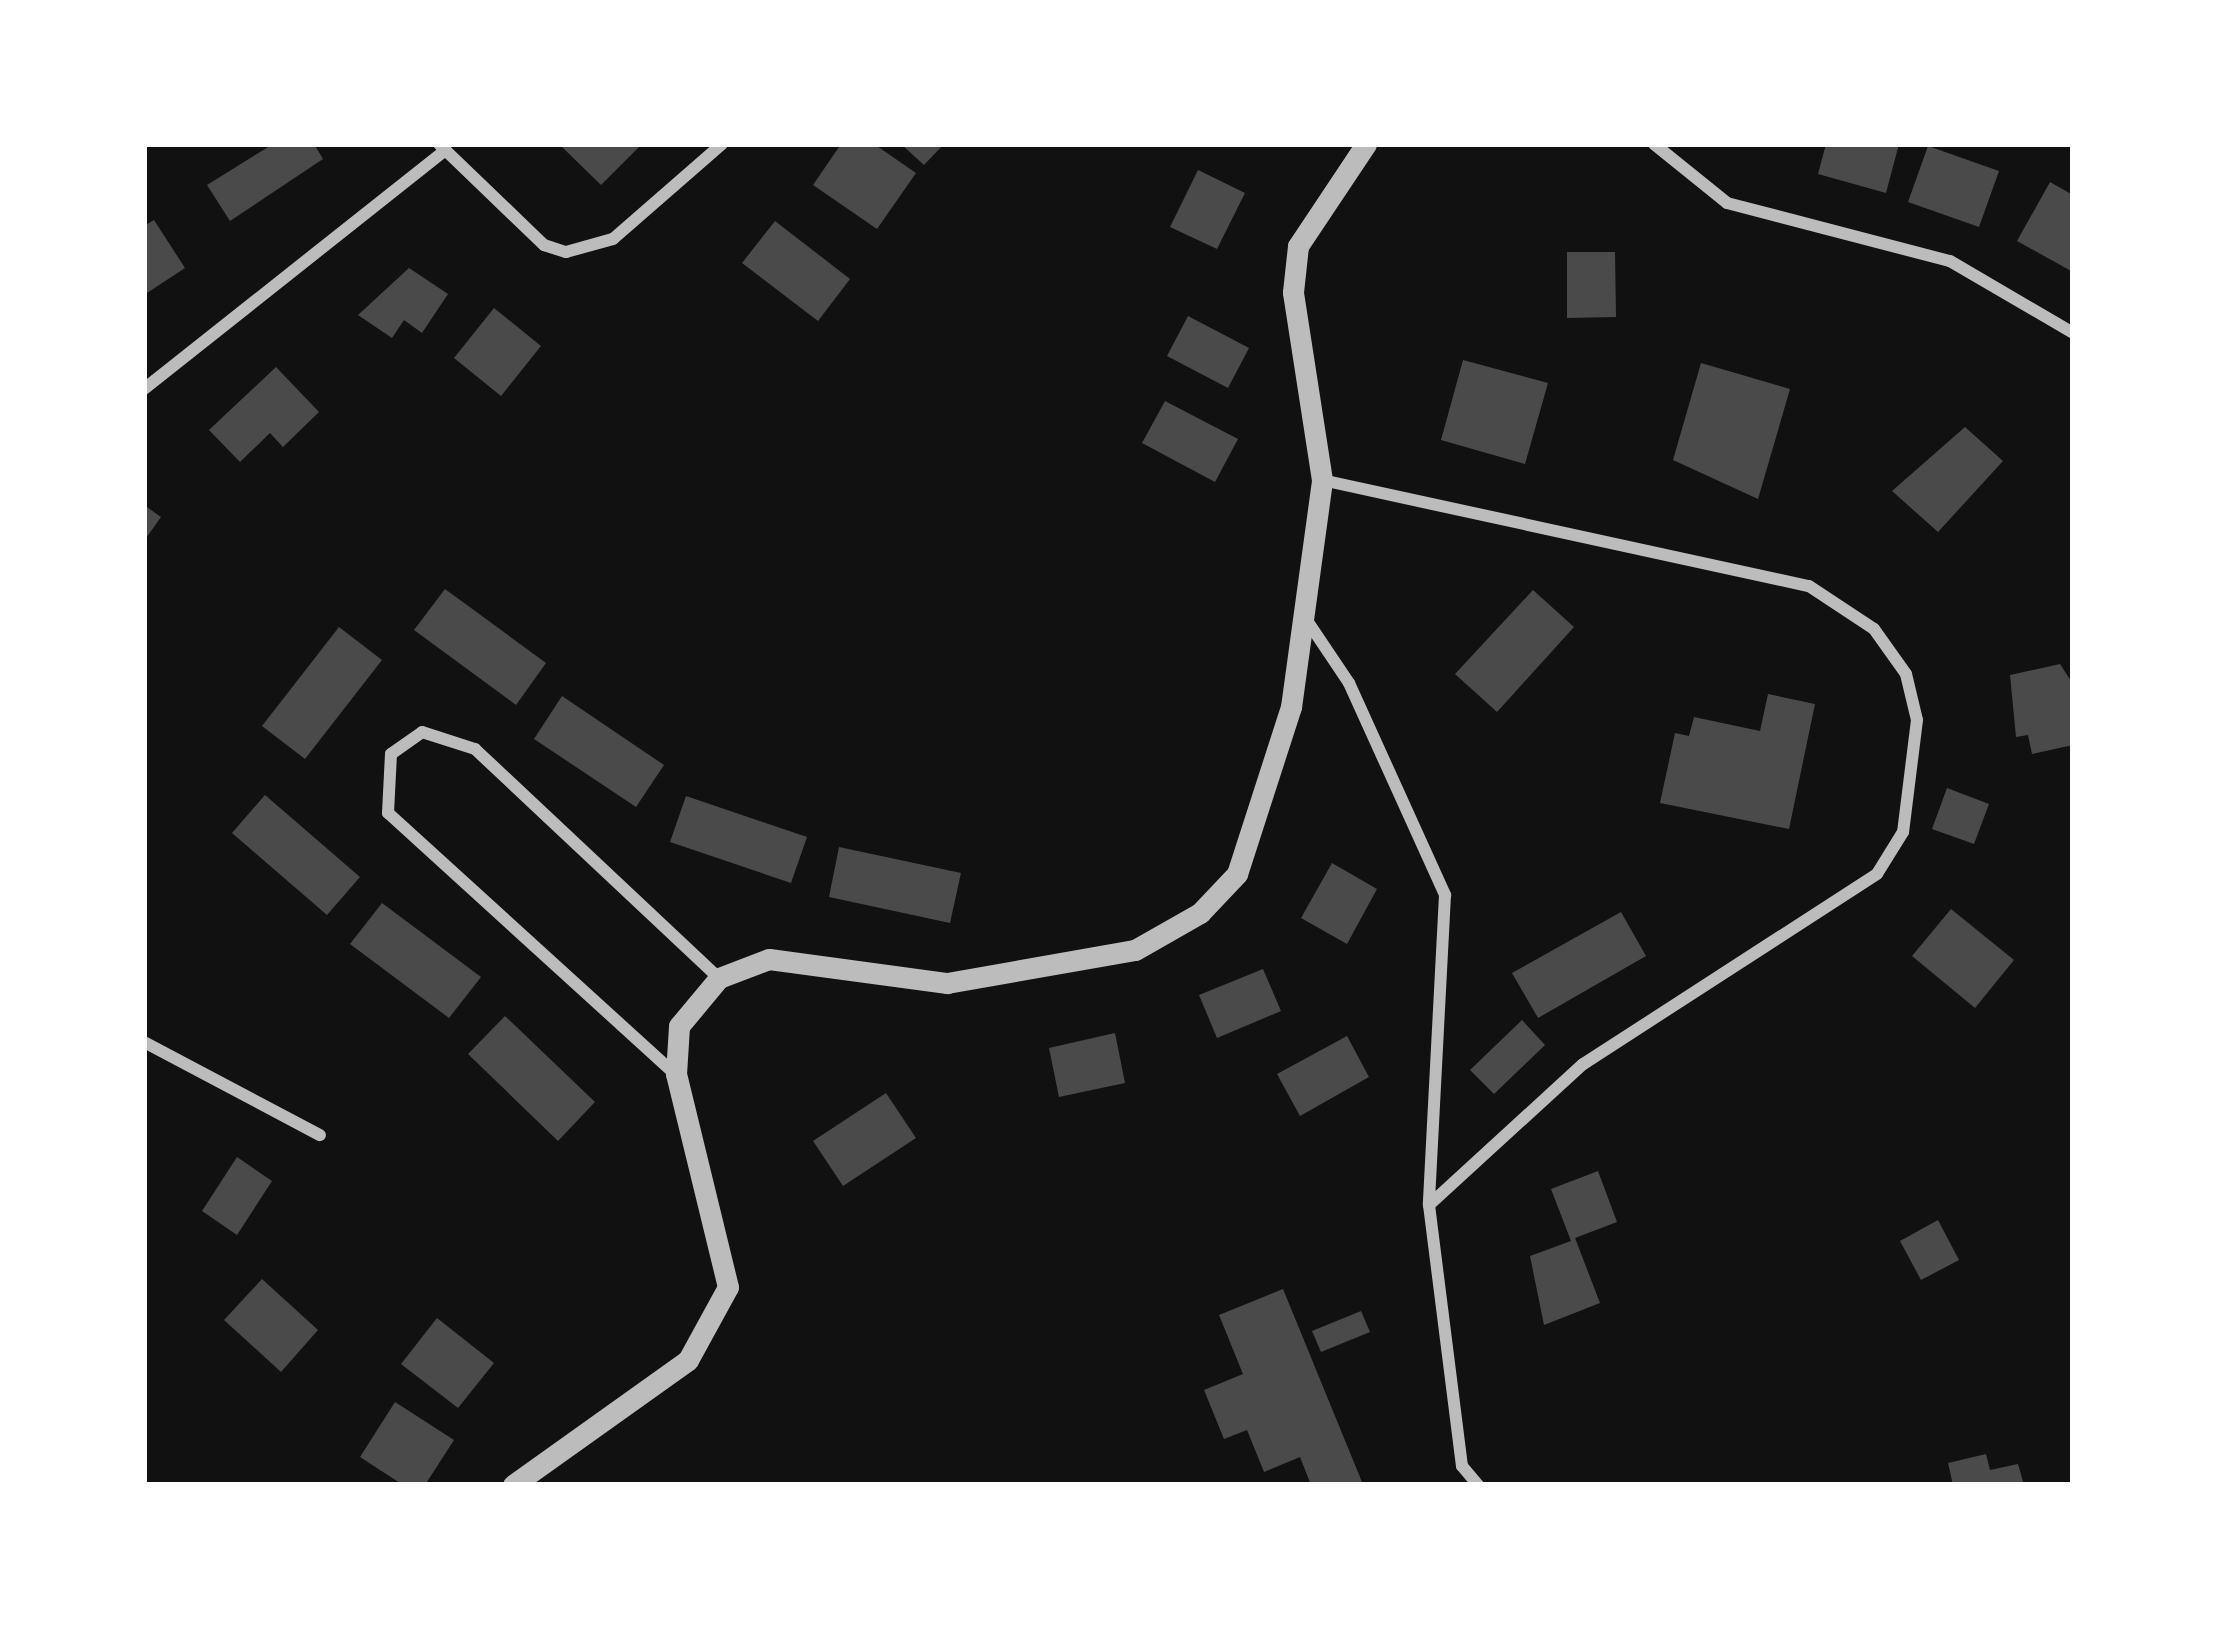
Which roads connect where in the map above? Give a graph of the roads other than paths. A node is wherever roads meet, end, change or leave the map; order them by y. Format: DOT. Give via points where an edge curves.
graph roads {
  1 [pos="722,144"];
  2 [pos="1366,144"];
  3 [pos="1654,144"];
  4 [pos="442,147"];
  5 [pos="2073,333"];
  6 [pos="144,389"];
  7 [pos="1322,480"];
  8 [pos="1303,615"];
  9 [pos="718,978"];
  10 [pos="144,1042"];
  11 [pos="676,1075"];
  12 [pos="320,1135"];
  13 [pos="1429,1205"];
  14 [pos="1462,1466"];
  15 [pos="514,1485"];
  16 [pos="1453,1485"];
  17 [pos="1478,1485"];
  1 -- 4 [label="street" via="613,239 566,252 544,245"];
  2 -- 7 [label="street" via="1306,232 1295,269"];
  3 -- 5 [label="street" via="1727,202 1950,261"];
  4 -- 6 [label="street"];
  7 -- 8 [label="street"];
  7 -- 13 [label="street" via="1809,586 1874,628 1906,674 1917,720 1903,832 1877,874 1583,1064"];
  8 -- 9 [label="street" via="1261,820 1237,874 1200,913 1136,950 947,983 769,959"];
  8 -- 13 [label="street" via="1349,683 1445,896"];
  9 -- 11 [label="street" via="679,1026"];
  9 -- 11 [label="street" via="475,749 422,732 392,754 388,813"];
  10 -- 12 [label="street"];
  11 -- 15 [label="street" via="728,1287 688,1360"];
  13 -- 14 [label="street"];
  14 -- 16 [label="street"];
  14 -- 17 [label="street"];
}
